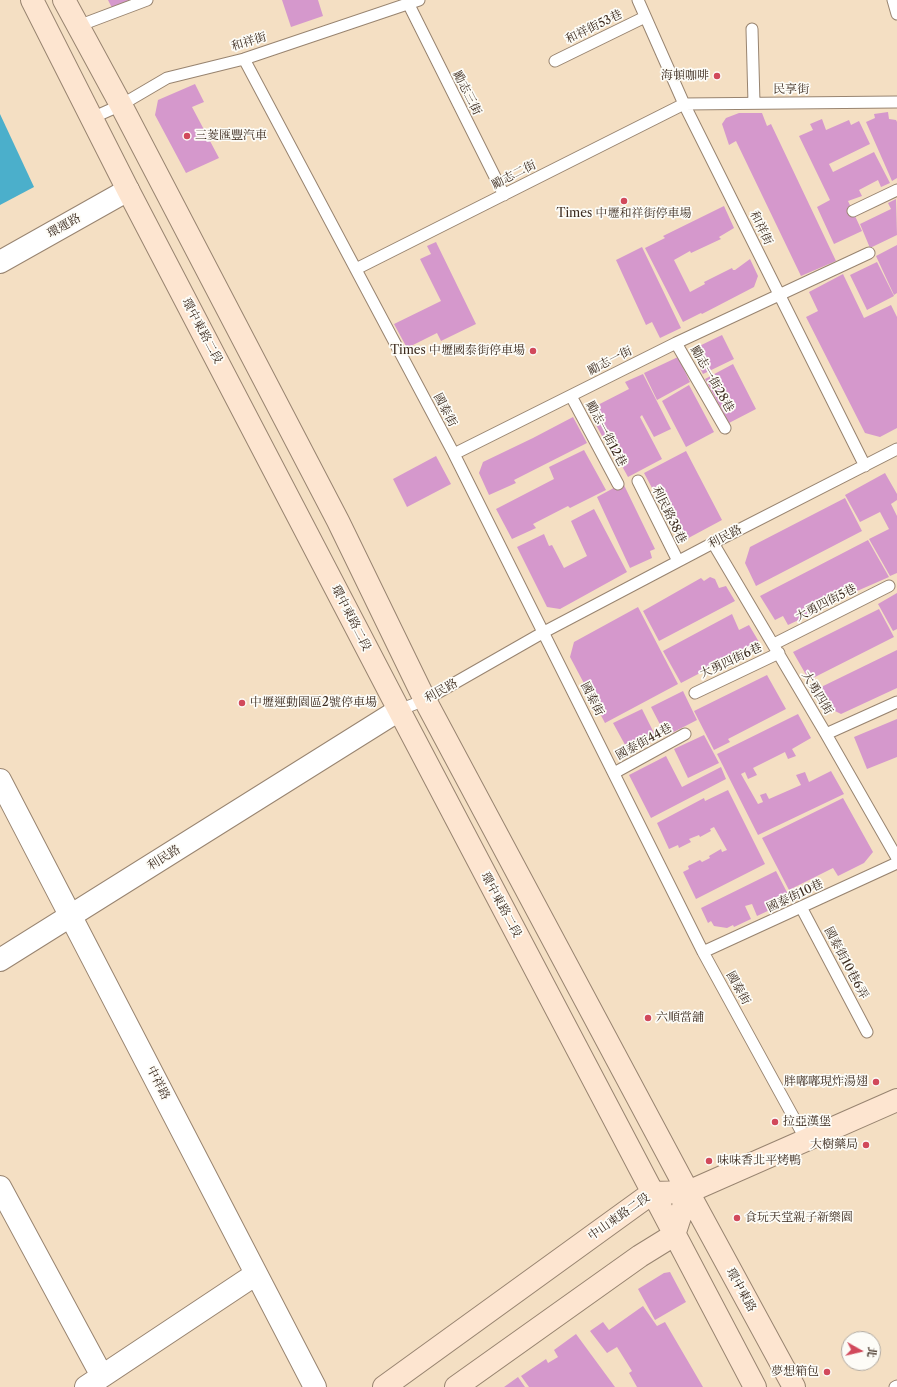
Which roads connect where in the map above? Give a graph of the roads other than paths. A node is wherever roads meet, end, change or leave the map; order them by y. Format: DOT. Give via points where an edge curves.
graph roads {
  1 [pos="32,0"];
  2 [pos="64,0"];
  3 [pos="147,0"];
  4 [pos="638,0"];
  5 [pos="893,0"];
  6 [pos="413,2"];
  7 [pos="897,14"];
  8 [pos="645,17"];
  9 [pos="78,26"];
  10 [pos="752,29"];
  11 [pos="244,59"];
  12 [pos="555,61"];
  13 [pos="897,102"];
  14 [pos="754,103"];
  15 [pos="684,104"];
  16 [pos="121,105"];
  17 [pos="92,118"];
  18 [pos="128,190"];
  19 [pos="897,190"];
  20 [pos="504,195"];
  21 [pos="853,211"];
  22 [pos="869,254"];
  23 [pos="0,262"];
  24 [pos="356,270"];
  25 [pos="779,295"];
  26 [pos="676,343"];
  27 [pos="571,396"];
  28 [pos="725,428"];
  29 [pos="897,449"];
  30 [pos="454,454"];
  31 [pos="865,466"];
  32 [pos="638,481"];
  33 [pos="618,484"];
  34 [pos="713,542"];
  35 [pos="678,562"];
  36 [pos="889,586"];
  37 [pos="544,632"];
  38 [pos="776,649"];
  39 [pos="695,693"];
  40 [pos="425,700"];
  41 [pos="897,702"];
  42 [pos="399,710"];
  43 [pos="686,734"];
  44 [pos="826,734"];
  45 [pos="614,773"];
  46 [pos="0,780"];
  47 [pos="897,858"];
  48 [pos="897,863"];
  49 [pos="801,907"];
  50 [pos="71,916"];
  51 [pos="703,952"];
  52 [pos="0,960"];
  53 [pos="867,1032"];
  54 [pos="897,1100"];
  55 [pos="806,1140"];
  56 [pos="0,1187"];
  57 [pos="688,1192"];
  58 [pos="652,1193"];
  59 [pos="674,1235"];
  60 [pos="256,1274"];
  61 [pos="94,1381"];
  62 [pos="315,1387"];
  63 [pos="384,1387"];
  64 [pos="456,1387"];
  65 [pos="755,1387"];
  66 [pos="794,1387"];
  1 -- 17 [label="street, 環中東路二段"];
  2 -- 9 [label="street"];
  3 -- 9 [label="lane"];
  4 -- 8 [label="lane, 和祥街"];
  5 -- 7 [label="lane"];
  6 -- 11 [label="lane, 和祥街"];
  6 -- 20 [label="lane, 勵志三街"];
  8 -- 12 [label="lane, 和祥街53巷"];
  8 -- 15 [label="lane, 和祥街"];
  9 -- 16 [label="street"];
  10 -- 14 [label="lane"];
  11 -- 16 [label="lane, 和祥街" via="167,78"];
  11 -- 24 [label="lane, 國泰街"];
  13 -- 14 [label="lane, 民享街"];
  14 -- 15 [label="lane, 民享街"];
  15 -- 20 [label="lane, 勵志二街"];
  15 -- 25 [label="lane, 和祥街"];
  16 -- 17 [label="lane, 和祥街"];
  16 -- 40 [label="street" via="338,521"];
  17 -- 18 [label="street, 環中東路二段"];
  18 -- 23 [label="street, 環運路"];
  18 -- 42 [label="street, 環中東路二段"];
  19 -- 21 [label="lane"];
  20 -- 24 [label="lane, 勵志二街"];
  22 -- 25 [label="lane, 勵志一街"];
  24 -- 30 [label="lane, 國泰街"];
  25 -- 26 [label="lane, 勵志一街"];
  25 -- 31 [label="lane, 和祥街"];
  26 -- 27 [label="lane, 勵志一街"];
  26 -- 28 [label="lane, 勵志一街28巷"];
  27 -- 30 [label="lane, 勵志一街"];
  27 -- 33 [label="lane, 勵志一街12巷"];
  29 -- 31 [label="lane, 利民路"];
  30 -- 37 [label="lane, 國泰街"];
  31 -- 34 [label="lane, 利民路"];
  32 -- 35 [label="lane, 利民路38巷"];
  34 -- 35 [label="lane, 利民路"];
  34 -- 38 [label="lane, 大勇四街"];
  35 -- 37 [label="lane, 利民路"];
  36 -- 38 [label="lane, 大勇四街5巷"];
  37 -- 40 [label="lane, 利民路"];
  37 -- 45 [label="lane, 國泰街"];
  38 -- 39 [label="lane, 大勇四街6巷"];
  38 -- 44 [label="lane, 大勇四街"];
  40 -- 42 [label="lane, 利民路"];
  40 -- 57 [label="street"];
  41 -- 44 [label="lane"];
  42 -- 50 [label="street, 利民路"];
  42 -- 58 [label="street, 環中東路二段"];
  43 -- 45 [label="lane, 國泰街44巷"];
  44 -- 47 [label="lane, 大勇四街"];
  45 -- 51 [label="lane, 國泰街"];
  46 -- 50 [label="street, 中祥路"];
  48 -- 49 [label="lane, 國泰街10巷"];
  49 -- 51 [label="lane, 國泰街10巷"];
  49 -- 53 [label="lane, 國泰街10巷6弄"];
  50 -- 52 [label="street, 利民路"];
  50 -- 60 [label="street, 中祥路"];
  51 -- 55 [label="lane, 國泰街"];
  54 -- 55 [label="street"];
  55 -- 57 [label="street"];
  56 -- 61 [label="street"];
  57 -- 58 [label="street, 中山東路二段"];
  57 -- 59 [label="street"];
  57 -- 66 [label="street, 環中東路"];
  58 -- 59 [label="street, 環中東路二段"];
  58 -- 63 [label="street, 中山東路二段"];
  59 -- 64 [label="street" via="640,1256"];
  59 -- 65 [label="street"];
  60 -- 61 [label="street"];
  60 -- 62 [label="street, 中祥路"];
}
